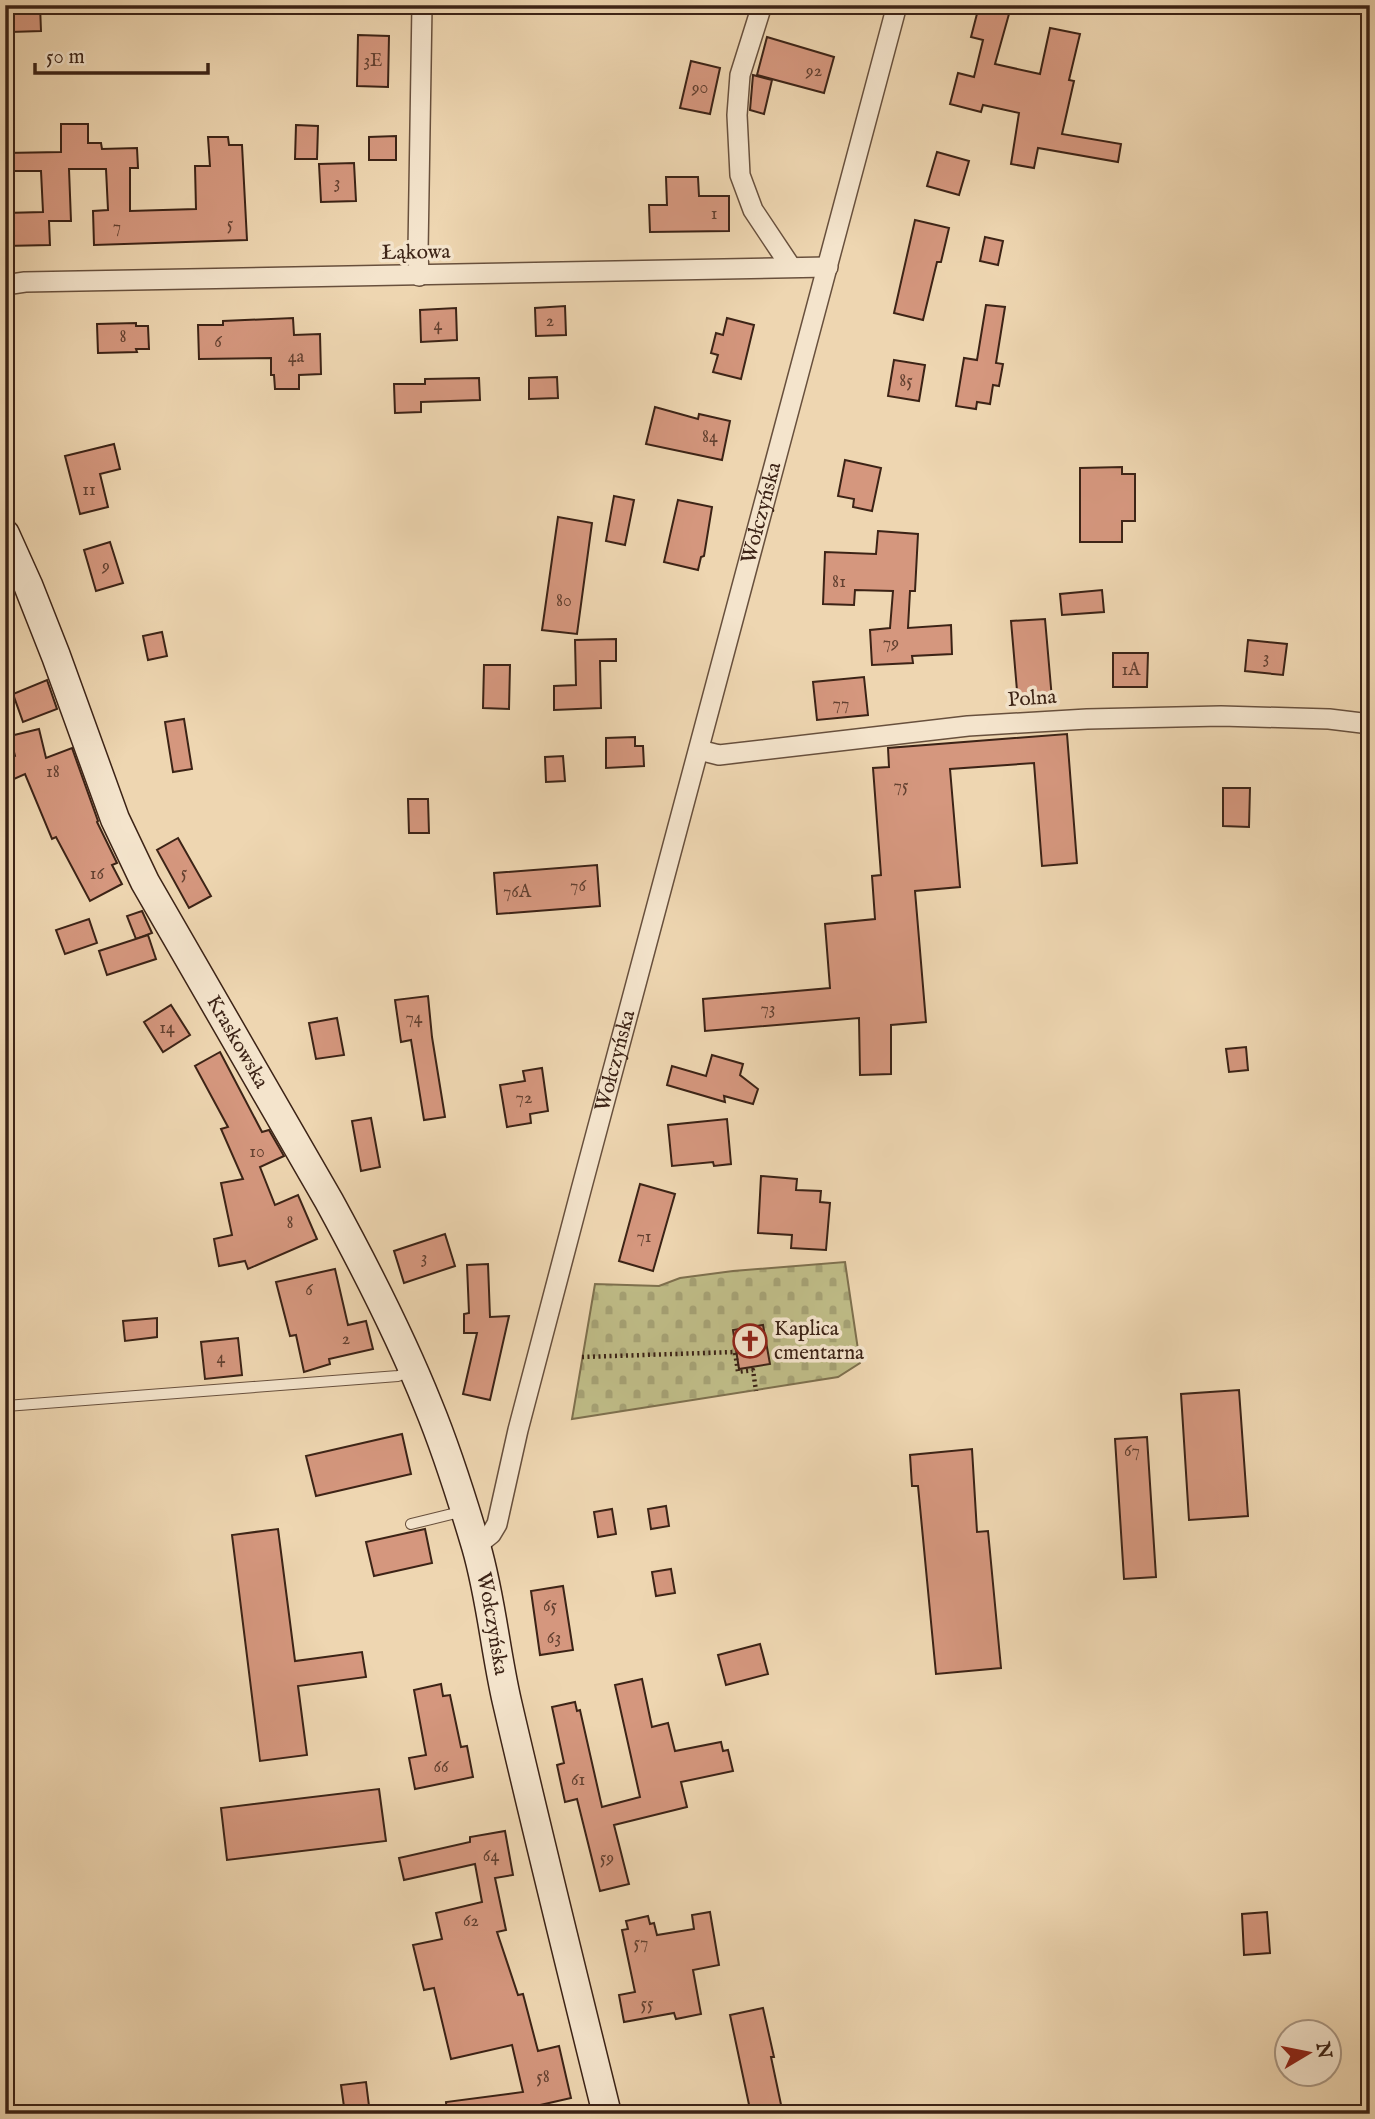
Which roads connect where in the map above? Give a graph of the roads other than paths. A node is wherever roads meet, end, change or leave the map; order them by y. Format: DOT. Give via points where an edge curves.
graph roads {
  1 [pos="422,5"];
  2 [pos="762,5"];
  3 [pos="897,5"];
  4 [pos="791,267"];
  5 [pos="828,267"];
  6 [pos="419,276"];
  7 [pos="5,285"];
  8 [pos="5,534"];
  9 [pos="1370,724"];
  10 [pos="699,750"];
  11 [pos="414,1370"];
  12 [pos="6,1406"];
  13 [pos="464,1511"];
  14 [pos="411,1524"];
  15 [pos="476,1546"];
  16 [pos="607,2114"];
  1 -- 6 [label="street"];
  2 -- 4 [label="street" via="740,75 740,175 753,210"];
  3 -- 5 [label="street, Wołczyńska"];
  4 -- 5 [label="street, Łąkowa"];
  4 -- 6 [label="street, Łąkowa"];
  5 -- 10 [label="street, Wołczyńska"];
  6 -- 7 [label="street, Łąkowa"];
  8 -- 11 [label="street, Kraskowska" via="29,585 115,819 145,882 329,1201"];
  9 -- 10 [label="street, Polna" via="1221,716 1087,719 968,726 719,755"];
  10 -- 15 [label="street, Wołczyńska" via="496,1524"];
  11 -- 12 [label="lane" via="398,1376"];
  11 -- 13 [label="street, Kraskowska"];
  13 -- 14 [label="lane"];
  13 -- 15 [label="street, Kraskowska"];
  15 -- 16 [label="street, Wołczyńska" via="502,1682"];
}
